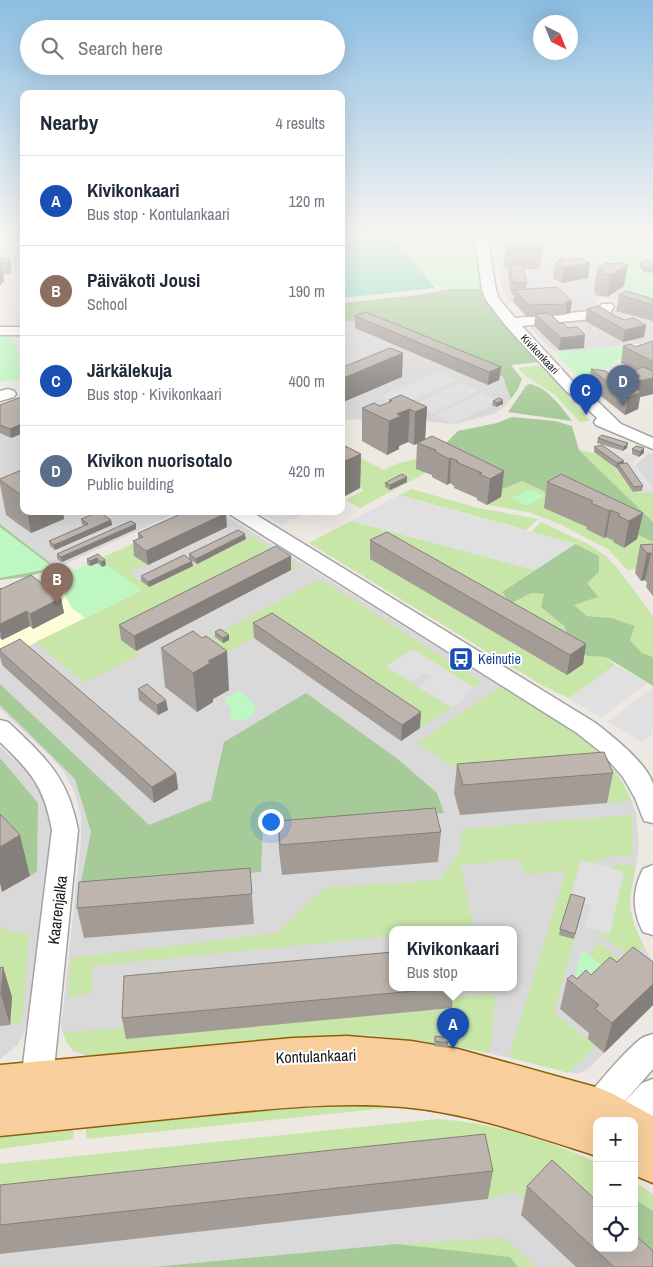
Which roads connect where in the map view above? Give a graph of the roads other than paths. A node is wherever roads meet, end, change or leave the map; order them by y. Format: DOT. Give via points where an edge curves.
graph roads {
  1 [pos="491,295"];
  2 [pos="607,307"];
  3 [pos="511,323"];
  4 [pos="0,332"];
  5 [pos="20,332"];
  6 [pos="653,428"];
  7 [pos="637,438"];
  8 [pos="653,444"];
  9 [pos="242,515"];
  10 [pos="0,728"];
  11 [pos="653,814"];
  12 [pos="653,876"];
  13 [pos="653,924"];
  14 [pos="653,1048"];
  15 [pos="653,1094"];
  16 [pos="18,1098"];
  17 [pos="610,1117"];
  18 [pos="616,1117"];
  19 [pos="593,1120"];
  20 [pos="638,1130"];
  21 [pos="653,1140"];
  22 [pos="638,1155"];
  23 [pos="653,1164"];
  1 -- 3 [label="street, Kivikonkaari"];
  2 -- 3 [label="street" via="603,312 591,315"];
  3 -- 7 [label="street, Kivikonkaari" via="595,417"];
  4 -- 5 [label="street"];
  6 -- 7 [label="street"];
  7 -- 8 [label="street, Kivikonkaari"];
  9 -- 11 [label="street" via="598,736 628,764 644,790"];
  10 -- 16 [label="street, Kaarenjalka" via="53,785 66,830"];
  12 -- 13 [label="street" via="647,904"];
  14 -- 17 [label="street" via="611,1091"];
  15 -- 18 [label="street"];
  16 -- 19 [label="main road" via="348,1086 404,1089 455,1097 532,1116"];
  20 -- 21 [label="main road"];
  22 -- 23 [label="main road"];
}
